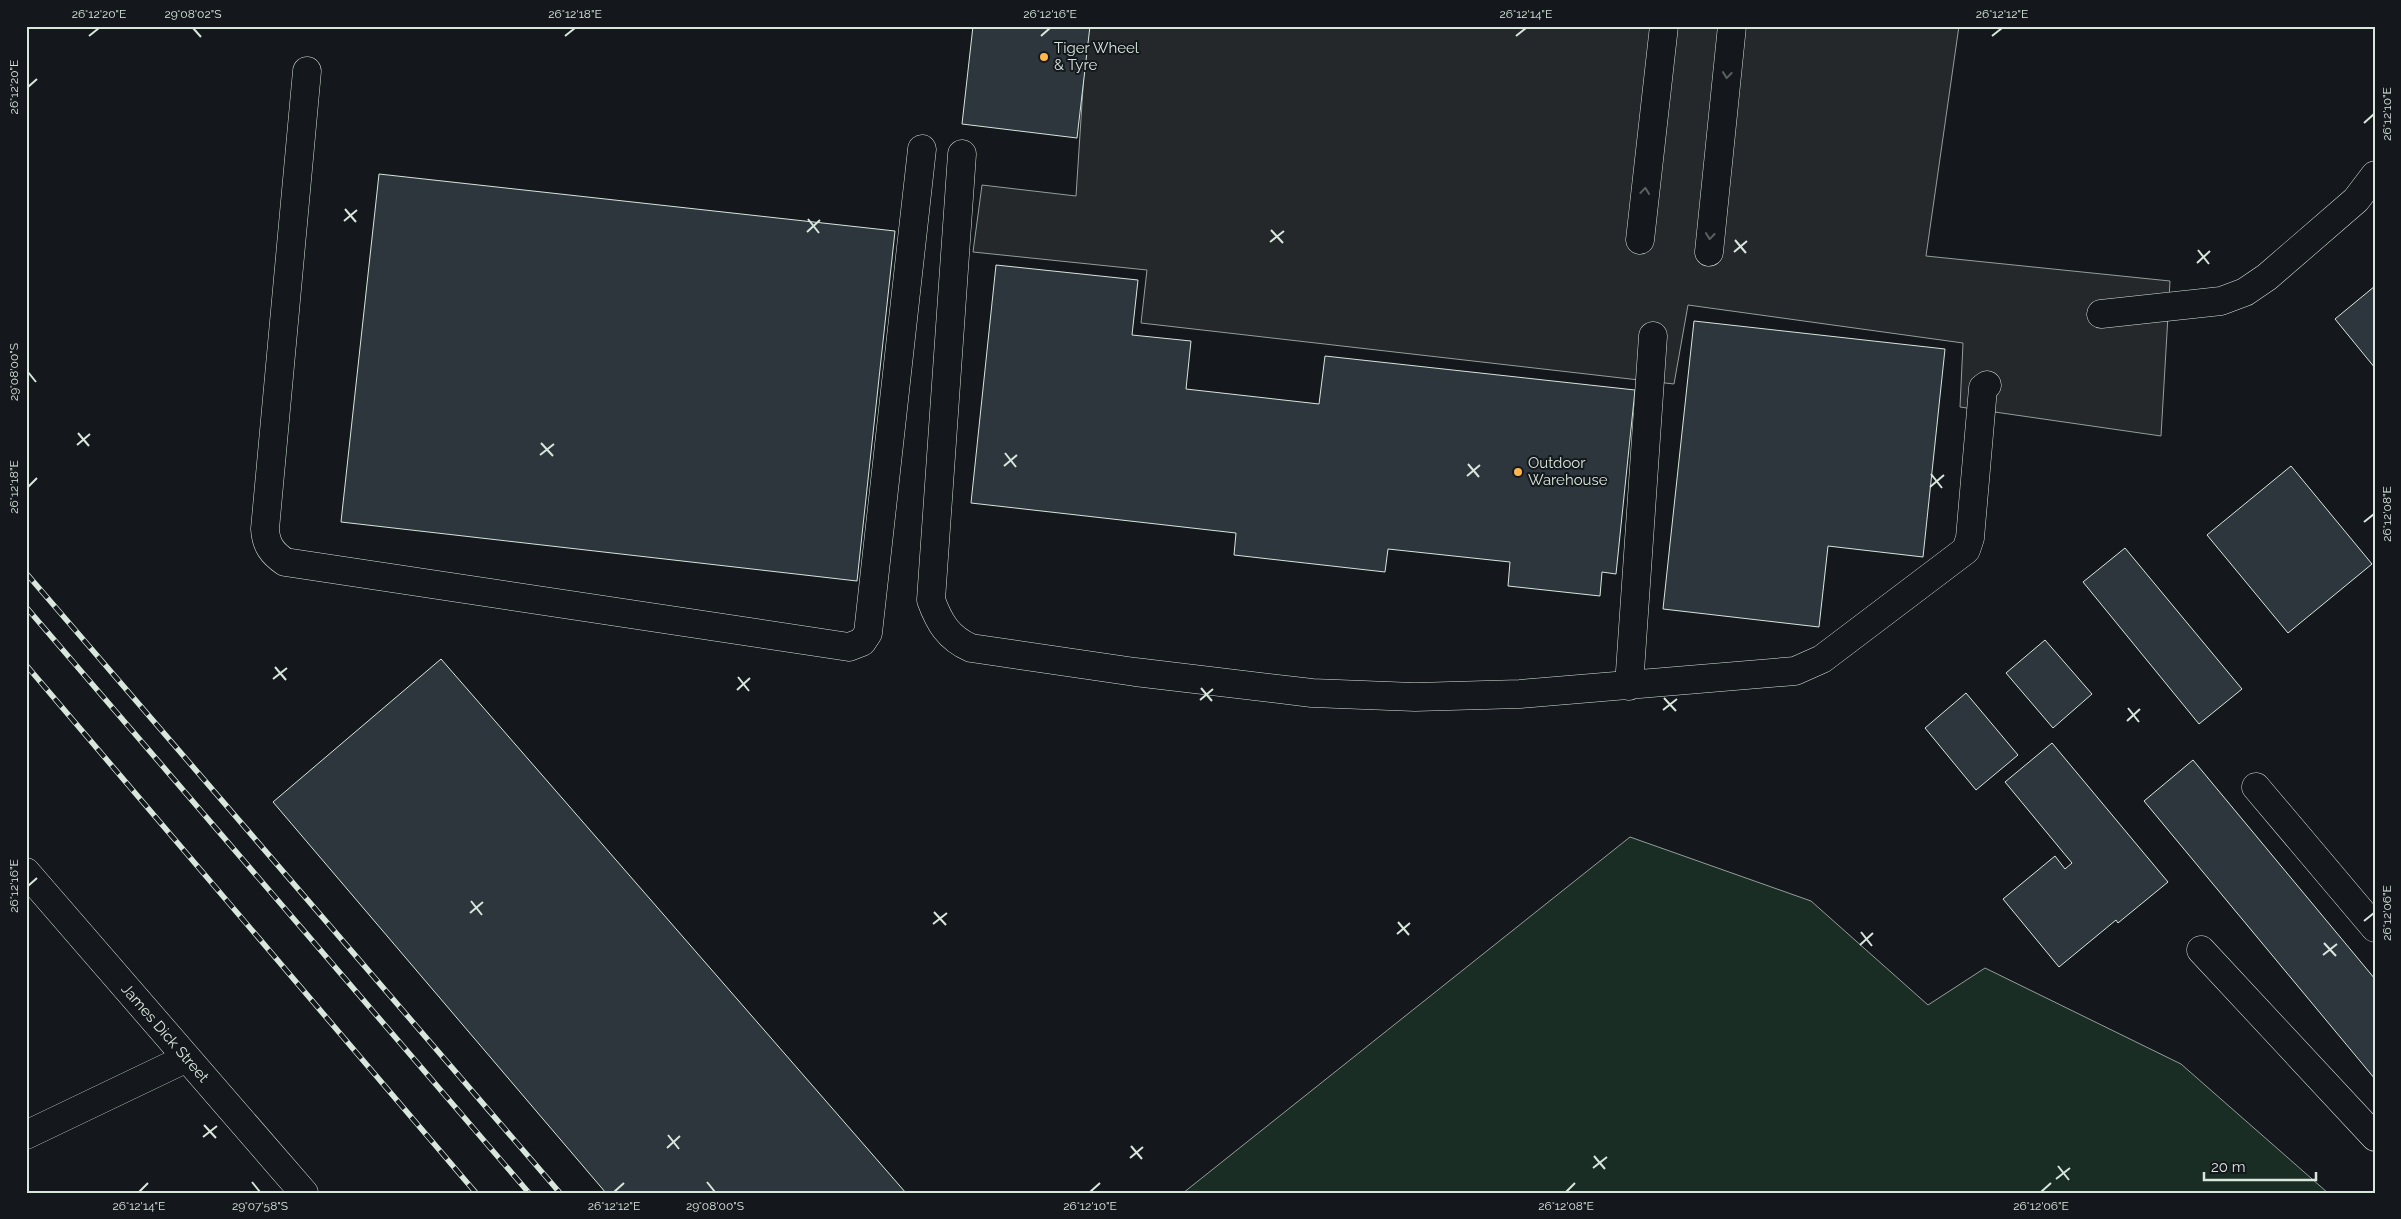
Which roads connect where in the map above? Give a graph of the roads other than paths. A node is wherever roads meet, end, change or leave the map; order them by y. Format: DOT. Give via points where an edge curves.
graph roads {
  1 [pos="1664,26"];
  2 [pos="1732,26"];
  3 [pos="307,71"];
  4 [pos="922,149"];
  5 [pos="962,154"];
  6 [pos="2375,175"];
  7 [pos="1640,240"];
  8 [pos="1709,252"];
  9 [pos="2102,314"];
  10 [pos="1653,336"];
  11 [pos="1987,385"];
  12 [pos="1629,686"];
  13 [pos="2256,787"];
  14 [pos="26,872"];
  15 [pos="2375,928"];
  16 [pos="2201,950"];
  17 [pos="187,1058"];
  18 [pos="26,1135"];
  19 [pos="2375,1137"];
  20 [pos="304,1193"];
  7 -- 1 [label="street, one-way"];
  2 -- 8 [label="street, one-way"];
  3 -- 4 [label="street" via="265,529 272,552 285,562 849,647 862,642 868,633"];
  5 -- 12 [label="street" via="931,600 939,620 952,636 971,648 1312,693 1415,697"];
  6 -- 9 [label="street" via="2356,200 2245,292 2221,301"];
  10 -- 12 [label="street"];
  11 -- 12 [label="street" via="1984,388 1970,538 1963,553 1822,659 1804,669"];
  13 -- 15 [label="street"];
  14 -- 17 [label="street, James Dick Street"];
  16 -- 19 [label="street"];
  17 -- 18 [label="street"];
  17 -- 20 [label="street, James Dick Street"];
}
